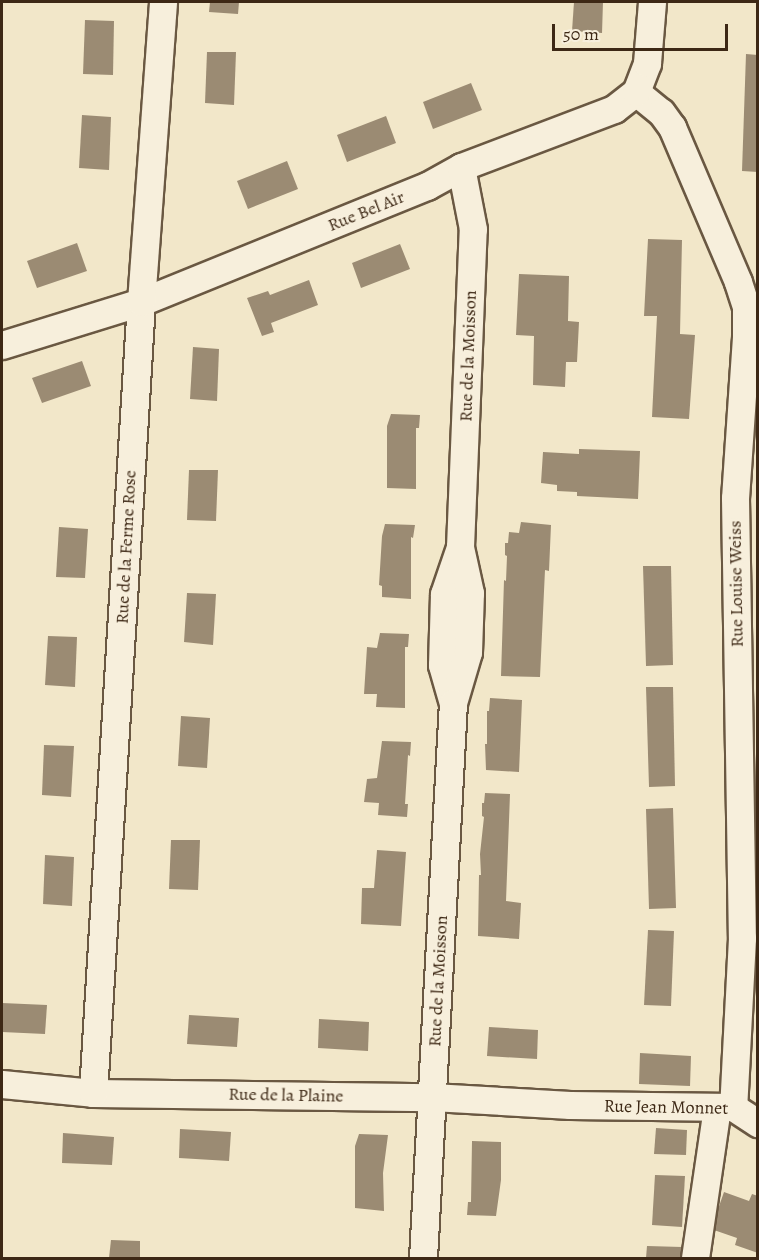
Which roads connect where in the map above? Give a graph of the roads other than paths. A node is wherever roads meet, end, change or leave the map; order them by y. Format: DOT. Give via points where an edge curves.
graph roads {
  1 [pos="163,2"];
  2 [pos="652,2"];
  3 [pos="636,92"];
  4 [pos="462,167"];
  5 [pos="141,302"];
  6 [pos="2,345"];
  7 [pos="746,562"];
  8 [pos="749,840"];
  9 [pos="2,1084"];
  10 [pos="93,1093"];
  11 [pos="432,1097"];
  12 [pos="570,1105"];
  13 [pos="725,1107"];
  14 [pos="758,1123"];
  15 [pos="423,1258"];
  16 [pos="695,1258"];
  1 -- 5 [label="street, Rue de la Ferme Rose"];
  2 -- 3 [label="street" via="647,63"];
  3 -- 4 [label="street, Rue Bel Air" via="614,109"];
  3 -- 7 [label="street, Rue Louise Weiss" via="661,112 672,127 746,307 735,498"];
  4 -- 5 [label="street, Rue Bel Air" via="427,186"];
  4 -- 11 [label="street, Rue de la Moisson" via="473,230 460,547 444,594 442,665 453,704"];
  5 -- 6 [label="street, Rue Bel Air"];
  5 -- 10 [label="street, Rue de la Ferme Rose"];
  7 -- 8 [label="street, Rue Louise Weiss"];
  8 -- 13 [label="street, Rue Louise Weiss"];
  9 -- 10 [label="street, Rue de la Plaine"];
  10 -- 11 [label="street, Rue de la Plaine"];
  11 -- 12 [label="street, Rue de la Plaine"];
  11 -- 15 [label="street, Rue de la Moisson"];
  12 -- 13 [label="street, Rue Jean Monnet"];
  13 -- 14 [label="street, Rue Jean Monnet"];
  13 -- 16 [label="street, Rue Louise Weiss"];
}
